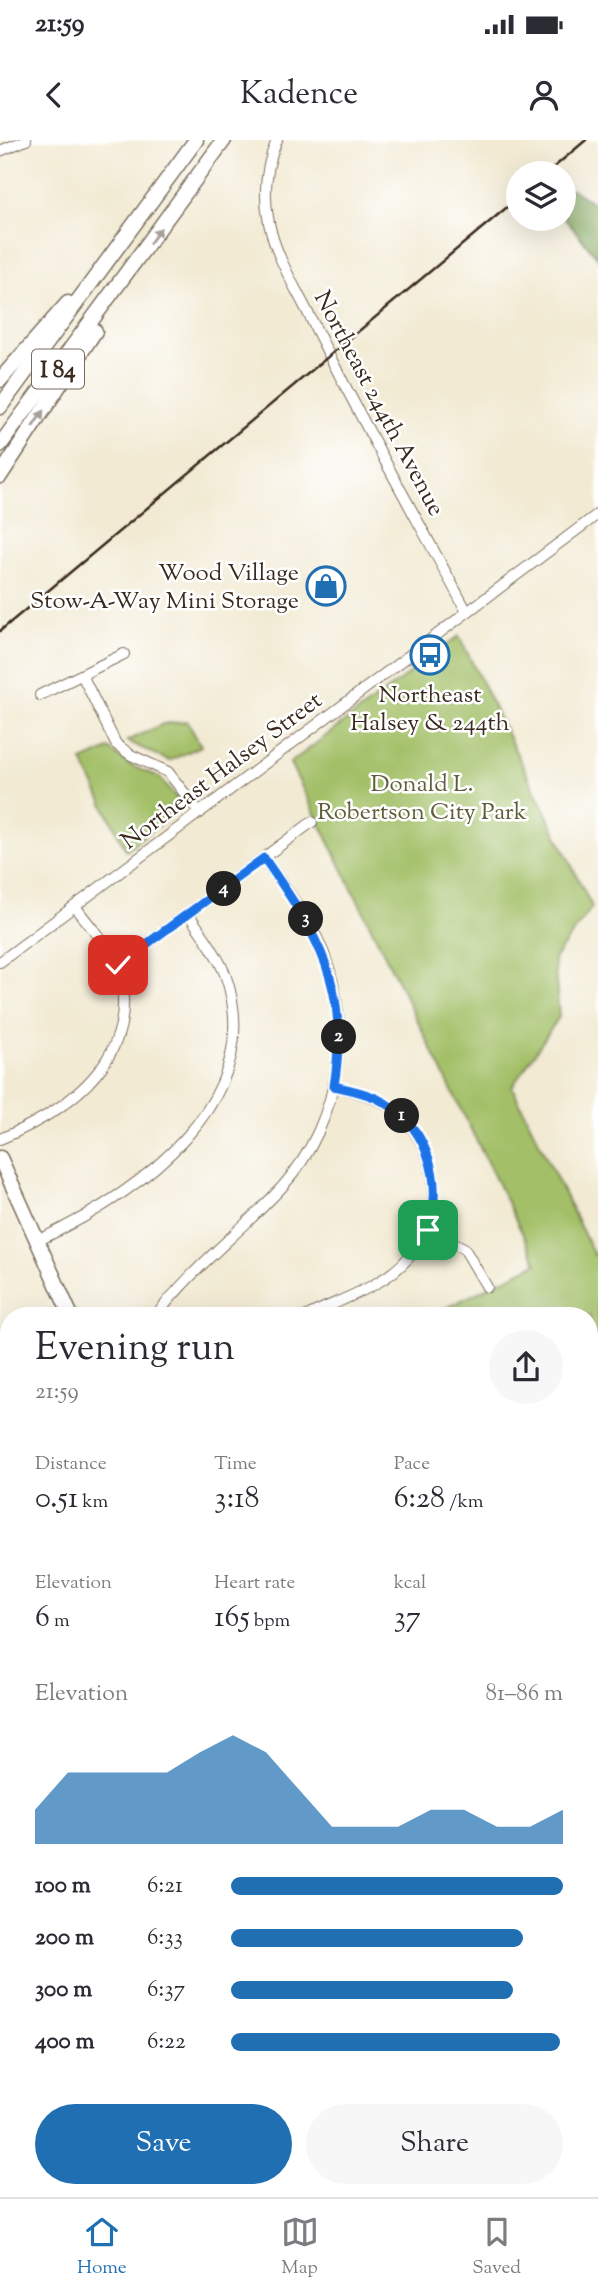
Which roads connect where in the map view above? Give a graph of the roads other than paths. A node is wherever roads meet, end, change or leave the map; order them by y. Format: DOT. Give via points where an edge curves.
graph roads {
  1 [pos="26,140"];
  2 [pos="196,140"];
  3 [pos="225,140"];
  4 [pos="277,140"];
  5 [pos="0,151"];
  6 [pos="101,270"];
  7 [pos="115,292"];
  8 [pos="0,380"];
  9 [pos="0,407"];
  10 [pos="0,445"];
  11 [pos="0,476"];
  12 [pos="598,514"];
  13 [pos="467,612"];
  14 [pos="124,654"];
  15 [pos="82,675"];
  16 [pos="40,695"];
  17 [pos="200,813"];
  18 [pos="312,822"];
  19 [pos="264,858"];
  20 [pos="75,906"];
  21 [pos="189,915"];
  22 [pos="0,962"];
  23 [pos="118,965"];
  24 [pos="334,1086"];
  25 [pos="0,1139"];
  26 [pos="0,1158"];
  27 [pos="428,1230"];
  28 [pos="37,1241"];
  29 [pos="487,1287"];
  30 [pos="67,1307"];
  31 [pos="163,1307"];
  32 [pos="324,1307"];
  1 -- 5 [label="street"];
  2 -- 6 [label="highway, I 84"];
  7 -- 3 [label="highway, I 84, one-way"];
  4 -- 13 [label="street, Northeast 244th Avenue" via="266,180 266,209 277,247"];
  6 -- 8 [label="highway"];
  6 -- 9 [label="highway, I 84"];
  7 -- 10 [label="highway, I 84"];
  11 -- 7 [label="highway, one-way" via="89,342"];
  12 -- 13 [label="street, Northeast Halsey Street"];
  13 -- 17 [label="street, Northeast Halsey Street"];
  14 -- 15 [label="street"];
  15 -- 16 [label="street"];
  15 -- 17 [label="street" via="116,744 168,772"];
  17 -- 20 [label="street, Northeast Halsey Street"];
  18 -- 19 [label="street"];
  19 -- 21 [label="street"];
  19 -- 24 [label="street" via="305,918 327,964 338,1022"];
  20 -- 22 [label="street, Northeast Halsey Street"];
  20 -- 23 [label="street"];
  21 -- 23 [label="street"];
  21 -- 28 [label="street" via="218,960 232,1001 233,1038 219,1086 187,1136 147,1176 103,1208"];
  23 -- 25 [label="street" via="121,1021 105,1065 62,1106"];
  24 -- 27 [label="street" via="387,1104 415,1130 429,1156 434,1179"];
  24 -- 31 [label="street" via="319,1130 284,1185"];
  26 -- 28 [label="highway"];
  27 -- 29 [label="street" via="464,1248"];
  27 -- 32 [label="street" via="396,1270"];
  28 -- 30 [label="highway"];
}
